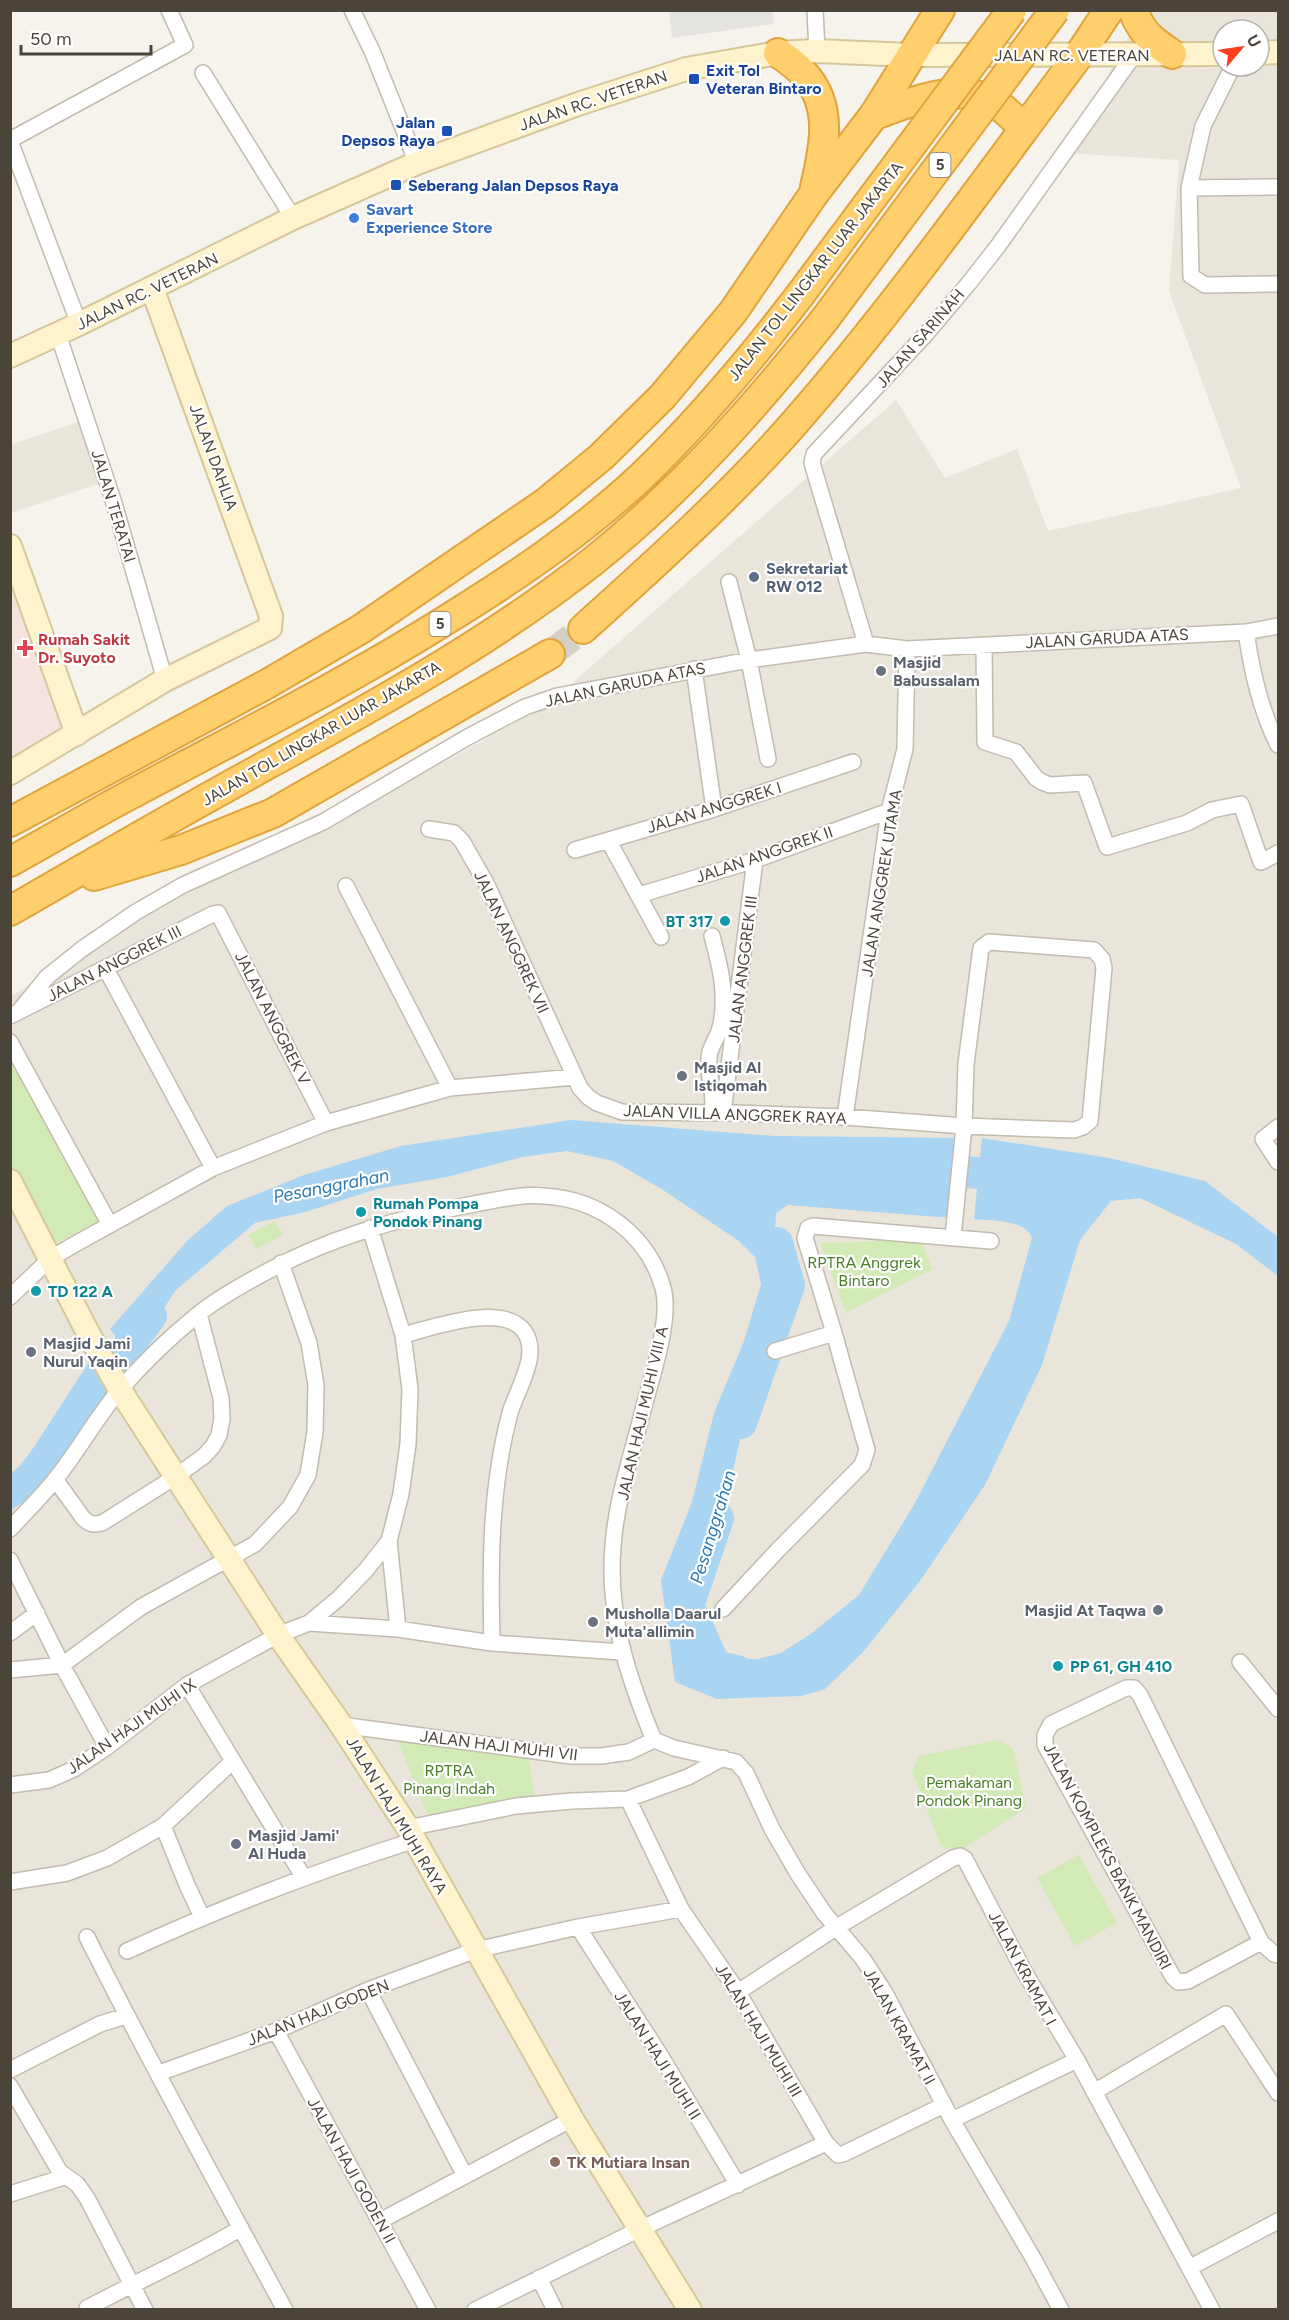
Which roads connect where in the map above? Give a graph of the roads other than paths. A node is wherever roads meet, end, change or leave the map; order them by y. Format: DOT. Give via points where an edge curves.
graph roads {
  1 [pos="169,10"];
  2 [pos="352,10"];
  3 [pos="815,10"];
  4 [pos="940,10"];
  5 [pos="1012,10"];
  6 [pos="1054,10"];
  7 [pos="1109,10"];
  8 [pos="1133,10"];
  9 [pos="817,51"];
  10 [pos="778,53"];
  11 [pos="1173,54"];
  12 [pos="1211,54"];
  13 [pos="910,55"];
  14 [pos="1079,55"];
  15 [pos="1134,55"];
  16 [pos="202,73"];
  17 [pos="1227,78"];
  18 [pos="874,115"];
  19 [pos="1024,128"];
  20 [pos="10,141"];
  21 [pos="417,163"];
  22 [pos="1278,187"];
  23 [pos="1190,188"];
  24 [pos="813,195"];
  25 [pos="293,218"];
  26 [pos="1278,284"];
  27 [pos="152,288"];
  28 [pos="79,324"];
  29 [pos="58,334"];
  30 [pos="10,356"];
  31 [pos="10,546"];
  32 [pos="729,582"];
  33 [pos="1278,626"];
  34 [pos="583,629"];
  35 [pos="1246,632"];
  36 [pos="866,644"];
  37 [pos="984,645"];
  38 [pos="907,649"];
  39 [pos="550,654"];
  40 [pos="750,660"];
  41 [pos="694,669"];
  42 [pos="165,680"];
  43 [pos="77,734"];
  44 [pos="1278,745"];
  45 [pos="768,759"];
  46 [pos="853,762"];
  47 [pos="10,773"];
  48 [pos="714,808"];
  49 [pos="889,811"];
  50 [pos="10,822"];
  51 [pos="429,829"];
  52 [pos="612,847"];
  53 [pos="574,850"];
  54 [pos="1278,853"];
  55 [pos="755,860"];
  56 [pos="10,862"];
  57 [pos="345,886"];
  58 [pos="46,890"];
  59 [pos="639,895"];
  60 [pos="10,911"];
  61 [pos="218,913"];
  62 [pos="712,936"];
  63 [pos="661,937"];
  64 [pos="106,969"];
  65 [pos="16,1012"];
  66 [pos="10,1042"];
  67 [pos="575,1077"];
  68 [pos="450,1088"];
  69 [pos="718,1113"];
  70 [pos="844,1117"];
  71 [pos="326,1123"];
  72 [pos="1278,1127"];
  73 [pos="963,1133"];
  74 [pos="1278,1162"];
  75 [pos="213,1168"];
  76 [pos="10,1181"];
  77 [pos="110,1225"];
  78 [pos="369,1228"];
  79 [pos="953,1237"];
  80 [pos="991,1241"];
  81 [pos="51,1258"];
  82 [pos="281,1263"];
  83 [pos="10,1298"];
  84 [pos="199,1314"];
  85 [pos="834,1333"];
  86 [pos="403,1335"];
  87 [pos="775,1351"];
  88 [pos="117,1385"];
  89 [pos="176,1477"];
  90 [pos="55,1479"];
  91 [pos="10,1529"];
  92 [pos="389,1540"];
  93 [pos="229,1559"];
  94 [pos="10,1560"];
  95 [pos="723,1609"];
  96 [pos="38,1613"];
  97 [pos="309,1623"];
  98 [pos="398,1629"];
  99 [pos="10,1633"];
  100 [pos="278,1635"];
  101 [pos="492,1643"];
  102 [pos="622,1652"];
  103 [pos="1240,1662"];
  104 [pos="62,1665"];
  105 [pos="10,1670"];
  106 [pos="188,1685"];
  107 [pos="1278,1709"];
  108 [pos="341,1725"];
  109 [pos="654,1740"];
  110 [pos="107,1747"];
  111 [pos="723,1758"];
  112 [pos="232,1761"];
  113 [pos="10,1785"];
  114 [pos="628,1800"];
  115 [pos="163,1826"];
  116 [pos="412,1834"];
  117 [pos="304,1878"];
  118 [pos="10,1882"];
  119 [pos="681,1909"];
  120 [pos="202,1917"];
  121 [pos="578,1927"];
  122 [pos="837,1927"];
  123 [pos="87,1937"];
  124 [pos="1261,1942"];
  125 [pos="476,1950"];
  126 [pos="127,1951"];
  127 [pos="1278,1955"];
  128 [pos="368,1990"];
  129 [pos="738,1992"];
  130 [pos="126,2016"];
  131 [pos="276,2031"];
  132 [pos="1077,2060"];
  133 [pos="10,2070"];
  134 [pos="159,2073"];
  135 [pos="10,2086"];
  136 [pos="1094,2092"];
  137 [pos="1278,2093"];
  138 [pos="944,2105"];
  139 [pos="572,2119"];
  140 [pos="952,2120"];
  141 [pos="826,2144"];
  142 [pos="465,2176"];
  143 [pos="64,2177"];
  144 [pos="738,2185"];
  145 [pos="10,2194"];
  146 [pos="380,2221"];
  147 [pos="1278,2221"];
  148 [pos="241,2228"];
  149 [pos="640,2229"];
  150 [pos="1189,2268"];
  151 [pos="539,2278"];
  152 [pos="132,2283"];
  153 [pos="87,2308"];
  154 [pos="145,2310"];
  155 [pos="285,2310"];
  156 [pos="428,2310"];
  157 [pos="475,2310"];
  158 [pos="555,2310"];
  159 [pos="690,2310"];
  160 [pos="1060,2310"];
  161 [pos="1212,2310"];
  1 -- 20 [label="street" via="185,45"];
  2 -- 21 [label="street"];
  3 -- 9 [label="street"];
  4 -- 13 [label="highway"];
  5 -- 56 [label="highway, JALAN TOL LINGKAR LUAR JAKARTA / 5, bridge" via="748,363 640,477 500,586 368,669"];
  6 -- 58 [label="highway, JALAN TOL LINGKAR LUAR JAKARTA / 5, bridge" via="825,319 768,390 654,509 591,562 406,688"];
  7 -- 14 [label="highway"];
  8 -- 11 [label="highway" via="1147,37"];
  9 -- 10 [label="street, JALAN RC. VETERAN"];
  9 -- 13 [label="street, JALAN RC. VETERAN"];
  10 -- 21 [label="street, JALAN RC. VETERAN" via="686,69"];
  10 -- 24 [label="highway" via="804,74 817,93 824,117 825,137"];
  11 -- 12 [label="street, JALAN RC. VETERAN"];
  11 -- 15 [label="street, JALAN RC. VETERAN"];
  13 -- 14 [label="street, JALAN RC. VETERAN"];
  13 -- 18 [label="highway"];
  14 -- 15 [label="street, JALAN RC. VETERAN"];
  14 -- 19 [label="highway"];
  15 -- 36 [label="street, JALAN SARINAH" via="969,283 814,454 812,463"];
  16 -- 25 [label="street"];
  17 -- 23 [label="street" via="1203,126"];
  18 -- 19 [label="highway" via="952,94 973,95 998,105"];
  18 -- 24 [label="highway"];
  19 -- 34 [label="highway" via="860,345 796,422 683,538"];
  20 -- 28 [label="street"];
  21 -- 25 [label="street, JALAN RC. VETERAN"];
  22 -- 23 [label="street"];
  23 -- 26 [label="street" via="1191,276 1205,285"];
  24 -- 50 [label="highway" via="733,312 662,397 545,503 361,628 267,684"];
  25 -- 27 [label="street, JALAN RC. VETERAN"];
  27 -- 28 [label="street, JALAN RC. VETERAN"];
  27 -- 42 [label="street, JALAN DAHLIA" via="271,616 270,628"];
  28 -- 29 [label="street, JALAN RC. VETERAN"];
  29 -- 30 [label="street, JALAN RC. VETERAN"];
  29 -- 42 [label="street, JALAN TERATAI" via="114,503"];
  31 -- 43 [label="street"];
  32 -- 40 [label="street"];
  33 -- 35 [label="street, JALAN GARUDA ATAS"];
  35 -- 37 [label="street, JALAN GARUDA ATAS"];
  35 -- 44 [label="street" via="1252,673"];
  36 -- 38 [label="street, JALAN GARUDA ATAS"];
  36 -- 40 [label="street, JALAN GARUDA ATAS"];
  37 -- 38 [label="street, JALAN GARUDA ATAS"];
  37 -- 54 [label="street" via="985,742 1016,753 1042,782 1084,783 1110,848 1187,823 1212,810 1241,804 1261,862"];
  38 -- 49 [label="street, JALAN ANGGREK UTAMA" via="905,749"];
  39 -- 58 [label="highway" via="273,813 181,850"];
  40 -- 41 [label="street, JALAN GARUDA ATAS"];
  40 -- 45 [label="street"];
  41 -- 48 [label="street"];
  41 -- 65 [label="street, JALAN GARUDA ATAS" via="557,696 525,707 323,822 183,885 136,912 47,978"];
  42 -- 43 [label="street"];
  43 -- 47 [label="street"];
  46 -- 48 [label="street, JALAN ANGGREK I"];
  48 -- 53 [label="street, JALAN ANGGREK I"];
  49 -- 55 [label="street, JALAN ANGGREK II"];
  49 -- 70 [label="street, JALAN ANGGREK UTAMA"];
  51 -- 67 [label="street, JALAN ANGGREK VII" via="454,833 462,841 486,882"];
  52 -- 59 [label="street"];
  55 -- 59 [label="street, JALAN ANGGREK II"];
  55 -- 69 [label="street, JALAN ANGGREK III"];
  57 -- 68 [label="street"];
  58 -- 60 [label="highway, JALAN TOL LINGKAR LUAR JAKARTA / 5"];
  59 -- 63 [label="street"];
  61 -- 64 [label="street, JALAN ANGGREK III"];
  61 -- 71 [label="street, JALAN ANGGREK V"];
  62 -- 69 [label="street" via="723,979 724,1006 708,1060"];
  64 -- 65 [label="street, JALAN ANGGREK III"];
  64 -- 75 [label="street"];
  66 -- 77 [label="street"];
  67 -- 68 [label="street"];
  67 -- 69 [label="street, JALAN VILLA ANGGREK RAYA" via="588,1097 614,1110"];
  68 -- 71 [label="street"];
  69 -- 70 [label="street, JALAN VILLA ANGGREK RAYA"];
  70 -- 73 [label="street, JALAN VILLA ANGGREK RAYA"];
  71 -- 75 [label="street"];
  72 -- 74 [label="street" via="1263,1139"];
  73 -- 73 [label="street, JALAN VILLA ANGGREK RAYA" via="966,1064 981,948 989,942 1094,950 1104,968 1090,1121 1074,1130"];
  73 -- 79 [label="street"];
  75 -- 77 [label="street"];
  76 -- 81 [label="street"];
  77 -- 81 [label="street"];
  78 -- 82 [label="street, JALAN HAJI MUHI VIII A"];
  78 -- 86 [label="street"];
  78 -- 102 [label="street, JALAN HAJI MUHI VIII A" via="439,1210 544,1196 589,1205 622,1224 649,1255 664,1290 664,1331 623,1487 613,1545 612,1586"];
  79 -- 80 [label="street"];
  79 -- 85 [label="street" via="808,1228 805,1238"];
  81 -- 83 [label="street"];
  81 -- 88 [label="street, JALAN HAJI MUHI RAYA"];
  82 -- 84 [label="street, JALAN HAJI MUHI VIII A"];
  82 -- 93 [label="street" via="309,1343 316,1385 312,1453 308,1475 290,1507 255,1544"];
  84 -- 88 [label="street, JALAN HAJI MUHI VIII A"];
  84 -- 89 [label="street" via="222,1398 222,1419 213,1446"];
  85 -- 87 [label="street"];
  85 -- 95 [label="street" via="866,1458"];
  86 -- 92 [label="street" via="410,1389 408,1444"];
  86 -- 101 [label="street" via="486,1317 508,1319 523,1330 531,1345 498,1469 490,1565"];
  88 -- 89 [label="street, JALAN HAJI MUHI RAYA"];
  88 -- 90 [label="street, JALAN HAJI MUHI VIII A"];
  89 -- 90 [label="street" via="96,1525 83,1518"];
  89 -- 93 [label="street, JALAN HAJI MUHI RAYA"];
  90 -- 91 [label="street, JALAN HAJI MUHI VIII A"];
  92 -- 97 [label="street" via="366,1570"];
  92 -- 98 [label="street"];
  93 -- 100 [label="street, JALAN HAJI MUHI RAYA"];
  93 -- 104 [label="street" via="141,1607"];
  94 -- 96 [label="street"];
  96 -- 99 [label="street"];
  96 -- 104 [label="street"];
  97 -- 98 [label="street"];
  97 -- 100 [label="street, JALAN HAJI MUHI IX"];
  98 -- 101 [label="street"];
  100 -- 106 [label="street, JALAN HAJI MUHI IX"];
  100 -- 108 [label="street, JALAN HAJI MUHI RAYA"];
  101 -- 102 [label="street"];
  102 -- 109 [label="street, JALAN HAJI MUHI VIII A"];
  103 -- 107 [label="street"];
  104 -- 105 [label="street"];
  104 -- 110 [label="street"];
  106 -- 110 [label="street, JALAN HAJI MUHI IX"];
  106 -- 112 [label="street"];
  108 -- 109 [label="street, JALAN HAJI MUHI VII" via="571,1756 630,1752"];
  108 -- 116 [label="street, JALAN HAJI MUHI RAYA"];
  109 -- 111 [label="street"];
  110 -- 113 [label="street, JALAN HAJI MUHI IX" via="49,1780"];
  111 -- 114 [label="street" via="688,1777"];
  111 -- 122 [label="street, JALAN KRAMAT II" via="736,1762 746,1773 793,1866"];
  112 -- 115 [label="street"];
  112 -- 117 [label="street"];
  114 -- 116 [label="street" via="516,1806"];
  114 -- 119 [label="street, JALAN HAJI MUHI III"];
  115 -- 118 [label="street" via="107,1858 67,1873"];
  115 -- 120 [label="street"];
  116 -- 117 [label="street"];
  116 -- 125 [label="street, JALAN HAJI MUHI RAYA"];
  117 -- 120 [label="street"];
  119 -- 121 [label="street, JALAN HAJI GODEN"];
  119 -- 129 [label="street, JALAN HAJI MUHI III"];
  120 -- 126 [label="street"];
  121 -- 125 [label="street, JALAN HAJI GODEN"];
  121 -- 144 [label="street, JALAN HAJI MUHI II"];
  122 -- 129 [label="street, JALAN KRAMAT I"];
  122 -- 132 [label="street, JALAN KRAMAT I" via="960,1856"];
  122 -- 138 [label="street, JALAN KRAMAT II" via="864,1959 885,1993"];
  123 -- 130 [label="street"];
  124 -- 124 [label="street, JALAN KOMPLEKS BANK MANDIRI" via="1134,1688 1126,1688 1051,1724 1045,1745 1173,1977 1178,1982 1188,1981"];
  124 -- 127 [label="street, JALAN KOMPLEKS BANK MANDIRI"];
  125 -- 128 [label="street, JALAN HAJI GODEN"];
  125 -- 139 [label="street, JALAN HAJI MUHI RAYA"];
  128 -- 131 [label="street, JALAN HAJI GODEN"];
  128 -- 142 [label="street"];
  129 -- 141 [label="street, JALAN HAJI MUHI III"];
  130 -- 133 [label="street" via="100,2024"];
  130 -- 134 [label="street"];
  131 -- 134 [label="street, JALAN HAJI GODEN"];
  131 -- 146 [label="street, JALAN HAJI GODEN II"];
  132 -- 136 [label="street, JALAN KRAMAT I"];
  132 -- 140 [label="street"];
  134 -- 148 [label="street"];
  135 -- 143 [label="street"];
  136 -- 137 [label="street" via="1226,2014"];
  136 -- 150 [label="street, JALAN KRAMAT I"];
  138 -- 140 [label="street, JALAN KRAMAT II"];
  138 -- 141 [label="street" via="843,2154 838,2155"];
  139 -- 142 [label="street"];
  139 -- 149 [label="street, JALAN HAJI MUHI RAYA"];
  140 -- 160 [label="street, JALAN KRAMAT II"];
  141 -- 144 [label="street"];
  142 -- 146 [label="street"];
  143 -- 145 [label="street"];
  143 -- 152 [label="street" via="77,2184 87,2198"];
  144 -- 149 [label="street"];
  146 -- 156 [label="street, JALAN HAJI GODEN II"];
  147 -- 150 [label="street"];
  148 -- 152 [label="street"];
  148 -- 155 [label="street"];
  149 -- 151 [label="street"];
  149 -- 159 [label="street, JALAN HAJI MUHI RAYA"];
  150 -- 161 [label="street, JALAN KRAMAT I"];
  151 -- 157 [label="street"];
  151 -- 158 [label="street"];
  152 -- 153 [label="street"];
  152 -- 154 [label="street"];
}
